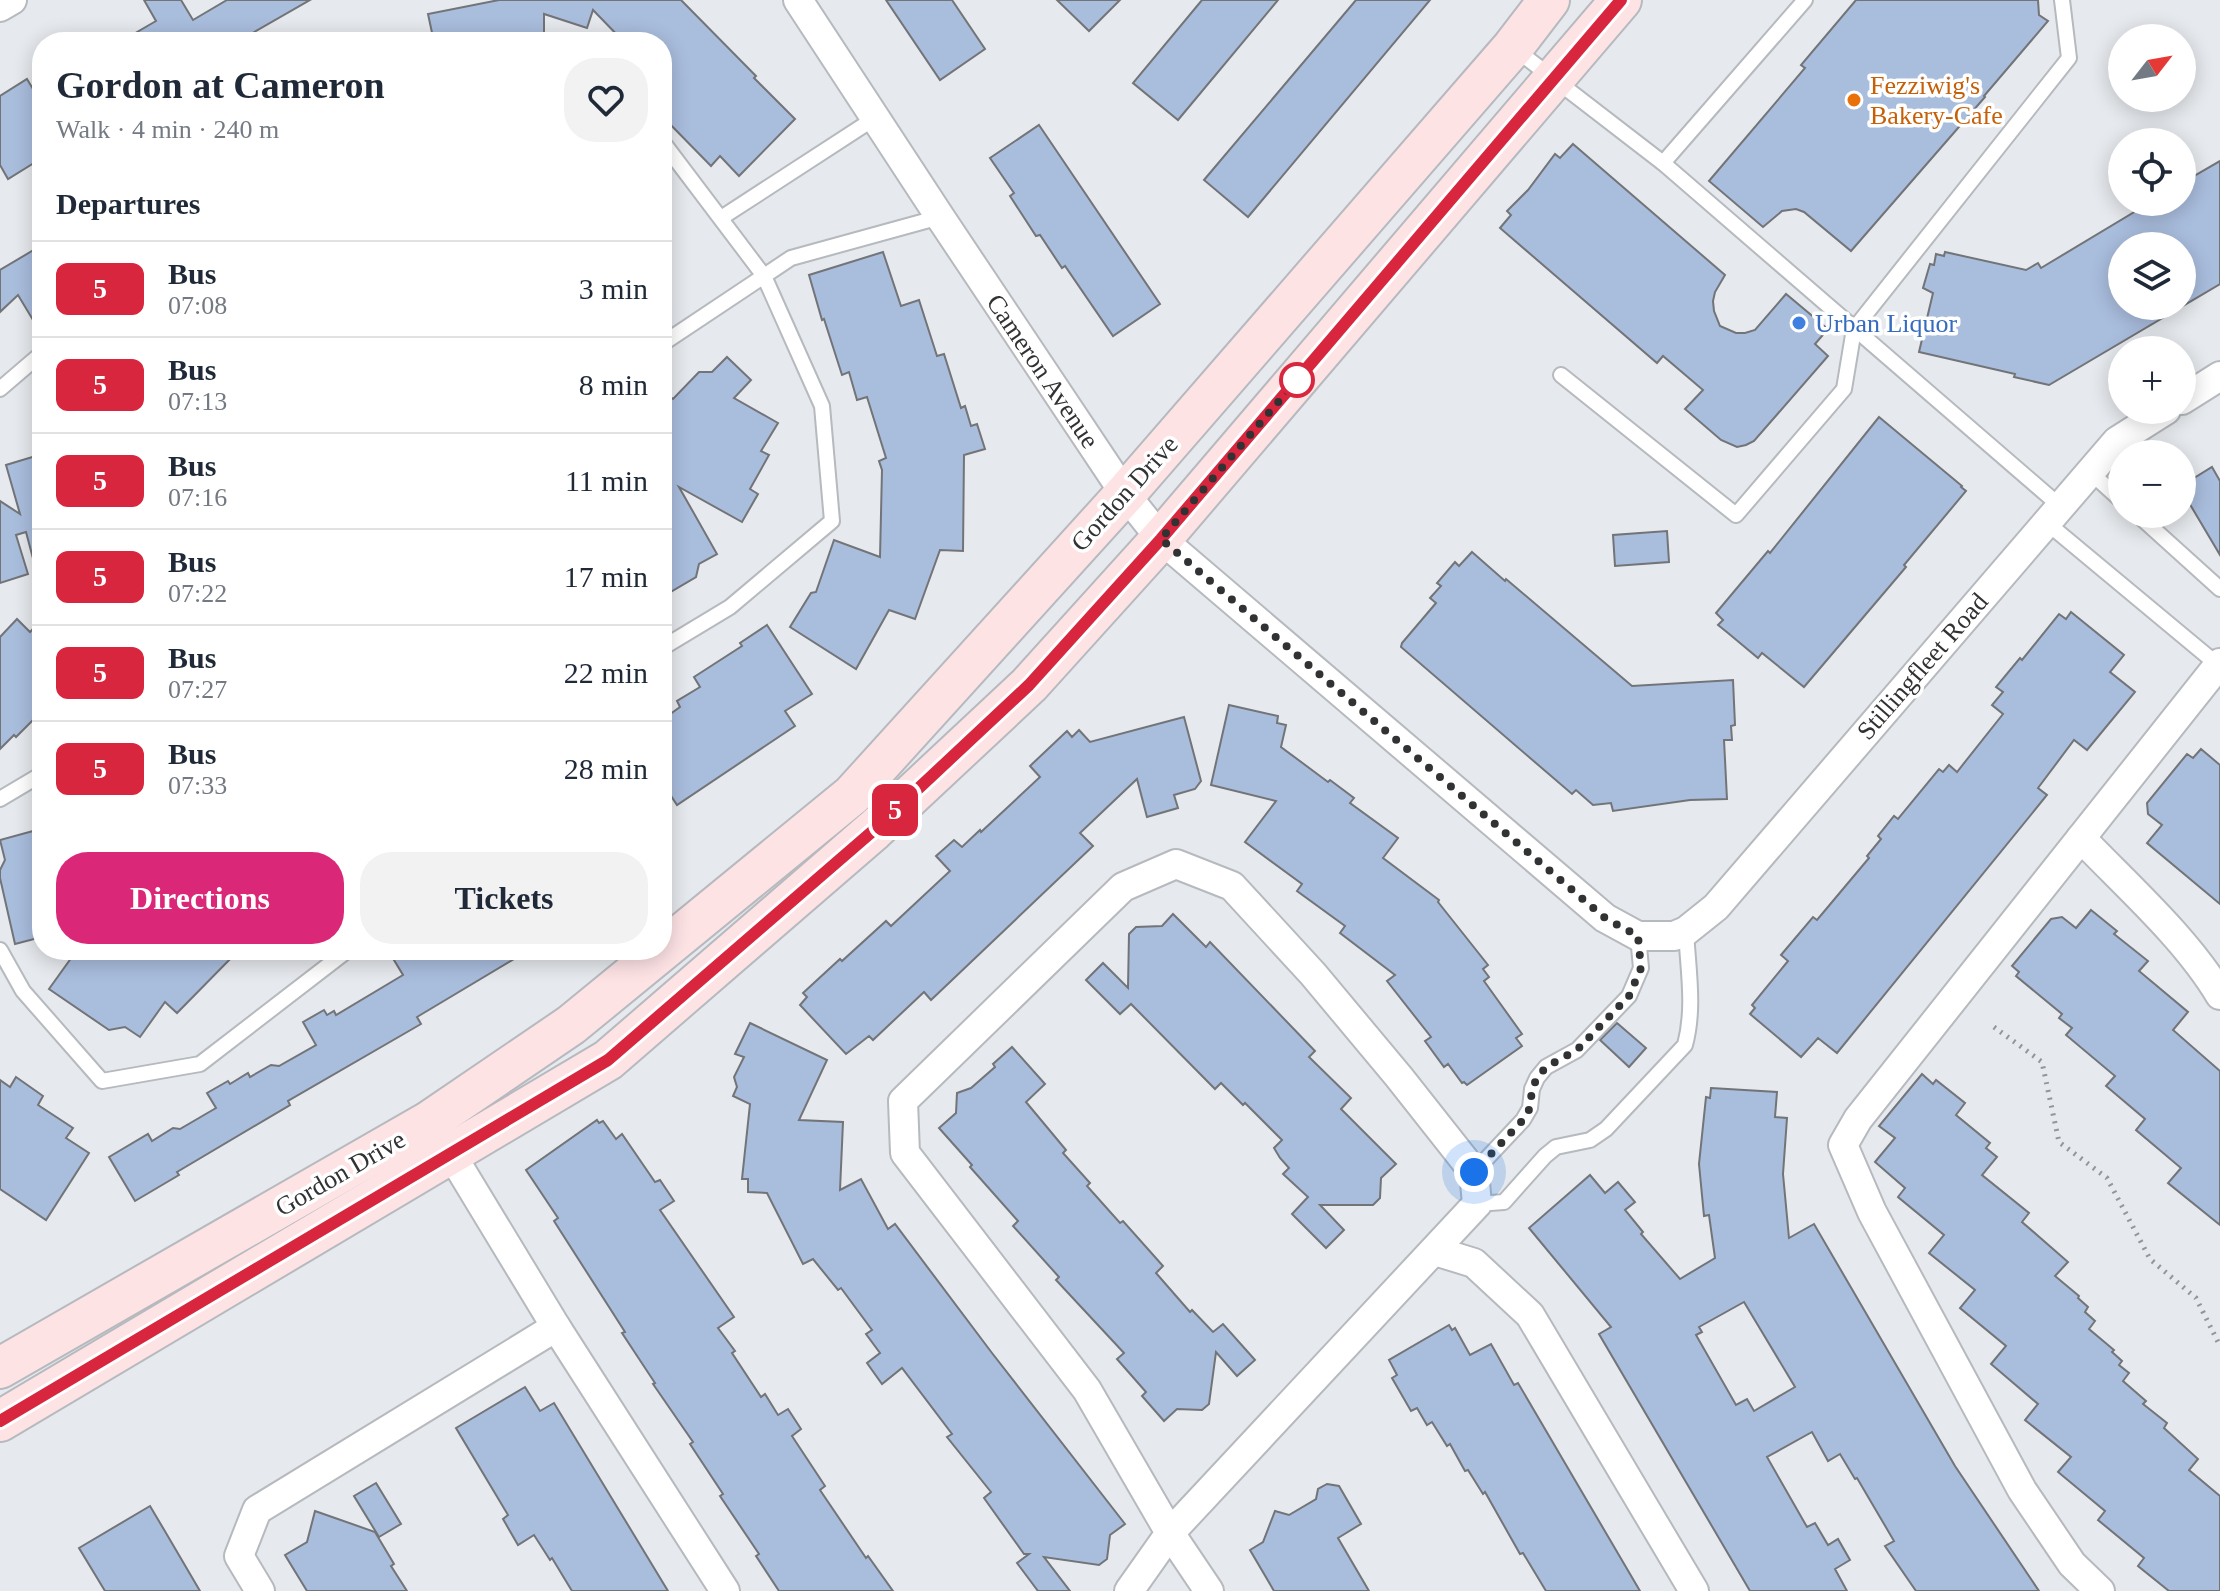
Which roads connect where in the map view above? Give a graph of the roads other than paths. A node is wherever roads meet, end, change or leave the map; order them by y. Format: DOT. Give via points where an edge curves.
graph roads {
  1 [pos="12,0"];
  2 [pos="798,0"];
  3 [pos="1549,0"];
  4 [pos="1621,0"];
  5 [pos="1805,0"];
  6 [pos="2062,0"];
  7 [pos="0,7"];
  8 [pos="1513,47"];
  9 [pos="1554,79"];
  10 [pos="875,118"];
  11 [pos="672,154"];
  12 [pos="1663,163"];
  13 [pos="940,217"];
  14 [pos="721,218"];
  15 [pos="764,276"];
  16 [pos="1854,329"];
  17 [pos="672,337"];
  18 [pos="32,362"];
  19 [pos="1561,375"];
  20 [pos="2220,376"];
  21 [pos="0,389"];
  22 [pos="2196,391"];
  23 [pos="2144,424"];
  24 [pos="2090,472"];
  25 [pos="2108,488"];
  26 [pos="1125,494"];
  27 [pos="2053,514"];
  28 [pos="2152,528"];
  29 [pos="1161,539"];
  30 [pos="2220,589"];
  31 [pos="672,642"];
  32 [pos="2219,664"];
  33 [pos="32,780"];
  34 [pos="0,799"];
  35 [pos="2081,838"];
  36 [pos="1686,931"];
  37 [pos="1638,936"];
  38 [pos="672,942"];
  39 [pos="0,950"];
  40 [pos="335,960"];
  41 [pos="650,960"];
  42 [pos="2220,995"];
  43 [pos="430,1121"];
  44 [pos="452,1153"];
  45 [pos="1474,1172"];
  46 [pos="1477,1204"];
  47 [pos="1435,1251"];
  48 [pos="556,1327"];
  49 [pos="0,1368"];
  50 [pos="0,1421"];
  51 [pos="1170,1533"];
  52 [pos="260,1591"];
  53 [pos="725,1591"];
  54 [pos="1129,1591"];
  55 [pos="1209,1591"];
  56 [pos="1694,1591"];
  57 [pos="2100,1591"];
  1 -- 7 [label="street"];
  2 -- 10 [label="street, Cameron Avenue"];
  3 -- 8 [label="main road, Gordon Drive"];
  4 -- 9 [label="main road, Gordon Drive"];
  5 -- 12 [label="lane"];
  6 -- 16 [label="lane" via="2069,58"];
  8 -- 9 [label="lane"];
  8 -- 26 [label="main road, Gordon Drive"];
  9 -- 12 [label="lane"];
  9 -- 29 [label="main road, Gordon Drive"];
  10 -- 13 [label="street, Cameron Avenue"];
  10 -- 14 [label="lane"];
  11 -- 14 [label="lane"];
  12 -- 16 [label="lane"];
  13 -- 15 [label="lane" via="791,258"];
  13 -- 26 [label="street, Cameron Avenue"];
  14 -- 15 [label="lane"];
  15 -- 17 [label="lane"];
  15 -- 31 [label="lane" via="822,406 832,521 730,607"];
  16 -- 19 [label="lane" via="1844,389 1736,515"];
  16 -- 27 [label="lane"];
  18 -- 21 [label="lane"];
  20 -- 22 [label="street"];
  23 -- 24 [label="street, Stillingfleet Road" via="2117,441"];
  24 -- 25 [label="lane"];
  24 -- 27 [label="street, Stillingfleet Road"];
  26 -- 29 [label="street, Cameron Avenue"];
  26 -- 38 [label="main road, Gordon Drive" via="852,795"];
  27 -- 32 [label="lane"];
  27 -- 36 [label="street, Stillingfleet Road" via="1716,907"];
  28 -- 30 [label="lane"];
  29 -- 37 [label="street, Cameron Avenue" via="1605,918"];
  29 -- 44 [label="main road, Gordon Drive" via="1029,685 874,830 608,1060"];
  32 -- 35 [label="street"];
  33 -- 34 [label="lane"];
  35 -- 42 [label="street" via="2167,926"];
  35 -- 57 [label="street" via="1858,1119 1843,1145 1872,1212 2022,1490 2072,1564"];
  36 -- 37 [label="street"];
  36 -- 46 [label="lane" via="1690,1028 1685,1045 1606,1129 1590,1140 1556,1147 1504,1202"];
  37 -- 45 [label="lane" via="1641,968 1629,996 1577,1050 1546,1067 1532,1089 1523,1120"];
  39 -- 40 [label="lane" via="23,991 102,1081 200,1064"];
  41 -- 43 [label="main road, Gordon Drive" via="571,1025"];
  43 -- 44 [label="street"];
  43 -- 49 [label="main road, Gordon Drive"];
  44 -- 48 [label="street"];
  44 -- 50 [label="main road, Gordon Drive"];
  45 -- 46 [label="street"];
  45 -- 51 [label="street" via="1313,974 1232,886 1176,864 1123,887 903,1101 905,1153 1087,1390"];
  46 -- 47 [label="street"];
  47 -- 51 [label="street"];
  47 -- 56 [label="street" via="1474,1263 1530,1315"];
  48 -- 52 [label="street" via="257,1510 239,1556"];
  48 -- 53 [label="street"];
  51 -- 54 [label="street"];
  51 -- 55 [label="street"];
}
